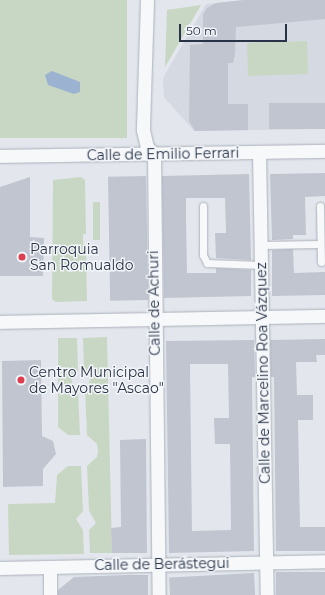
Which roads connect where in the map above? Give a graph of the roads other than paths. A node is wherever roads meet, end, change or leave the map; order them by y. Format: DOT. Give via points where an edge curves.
graph roads {
  1 [pos="147,0"];
  2 [pos="325,151"];
  3 [pos="259,152"];
  4 [pos="154,154"];
  5 [pos="0,156"];
  6 [pos="202,206"];
  7 [pos="320,206"];
  8 [pos="320,244"];
  9 [pos="261,245"];
  10 [pos="320,262"];
  11 [pos="262,265"];
  12 [pos="325,316"];
  13 [pos="261,318"];
  14 [pos="156,321"];
  15 [pos="0,322"];
  16 [pos="325,561"];
  17 [pos="266,562"];
  18 [pos="159,564"];
  19 [pos="50,567"];
  20 [pos="0,568"];
  21 [pos="50,595"];
  22 [pos="159,595"];
  23 [pos="267,595"];
  1 -- 4 [label="street" via="143,130 147,147"];
  2 -- 3 [label="street, Calle de Emilio Ferrari"];
  3 -- 4 [label="street, Calle de Emilio Ferrari"];
  3 -- 9 [label="street, Calle de Marcelino Roa Vázquez"];
  4 -- 5 [label="street, Calle de Emilio Ferrari"];
  4 -- 14 [label="street, Calle de Achuri"];
  6 -- 11 [label="lane" via="203,255 207,263"];
  7 -- 8 [label="lane"];
  8 -- 9 [label="lane"];
  8 -- 10 [label="lane"];
  9 -- 11 [label="street, Calle de Marcelino Roa Vázquez"];
  11 -- 13 [label="street, Calle de Marcelino Roa Vázquez"];
  12 -- 13 [label="street"];
  13 -- 14 [label="street"];
  13 -- 17 [label="street, Calle de Marcelino Roa Vázquez"];
  14 -- 15 [label="street"];
  14 -- 18 [label="street, Calle de Achuri"];
  16 -- 17 [label="street, Calle de Berástegui"];
  17 -- 18 [label="street, Calle de Berástegui"];
  17 -- 23 [label="street, Calle de Marcelino Roa Vázquez"];
  18 -- 19 [label="street, Calle de Berástegui"];
  18 -- 22 [label="street, Calle de Achuri"];
  19 -- 20 [label="street, Calle de Berástegui"];
  19 -- 21 [label="street"];
}
